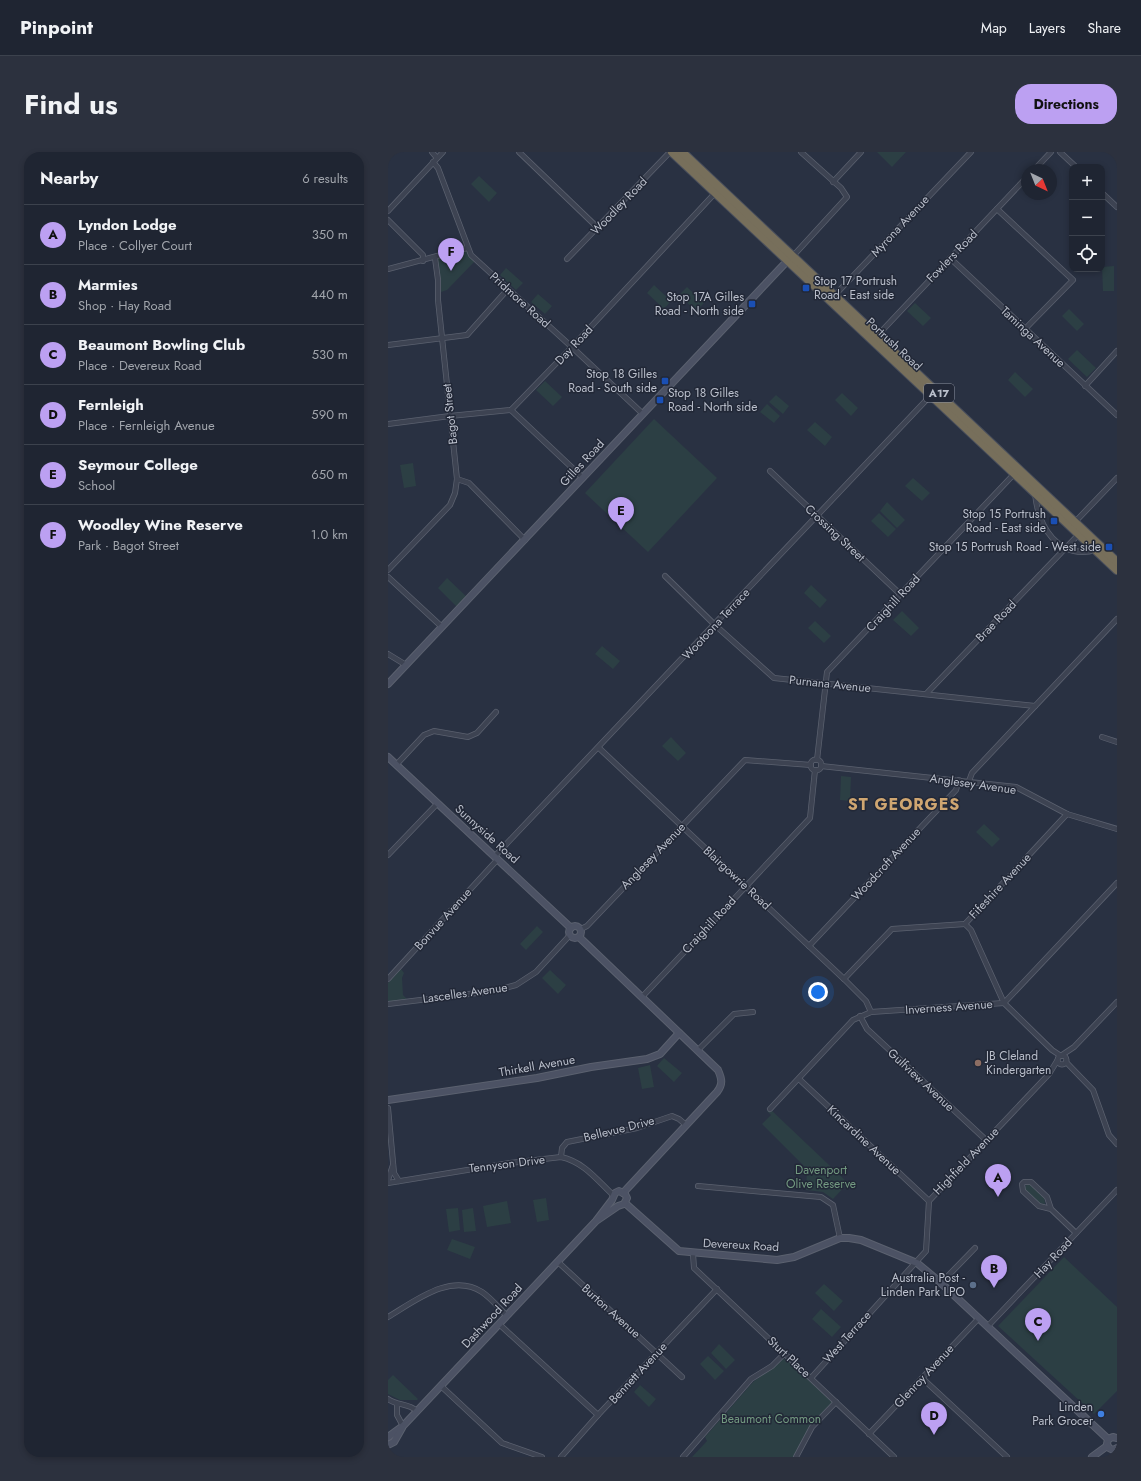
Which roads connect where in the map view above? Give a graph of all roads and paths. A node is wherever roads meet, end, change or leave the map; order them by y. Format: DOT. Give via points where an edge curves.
graph roads {
  1 [pos="432,152"];
  2 [pos="443,152"];
  3 [pos="519,152"];
  4 [pos="671,152"];
  5 [pos="682,152"];
  6 [pos="801,152"];
  7 [pos="860,152"];
  8 [pos="971,152"];
  9 [pos="1051,152"];
  10 [pos="1060,152"];
  11 [pos="435,160"];
  12 [pos="1040,164"];
  13 [pos="1073,164"];
  14 [pos="833,182"];
  15 [pos="1021,183"];
  16 [pos="717,190"];
  17 [pos="1105,196"];
  18 [pos="1117,207"];
  19 [pos="997,209"];
  20 [pos="388,211"];
  21 [pos="388,220"];
  22 [pos="598,228"];
  23 [pos="467,248"];
  24 [pos="435,258"];
  25 [pos="950,258"];
  26 [pos="567,259"];
  27 [pos="790,259"];
  28 [pos="423,261"];
  29 [pos="388,269"];
  30 [pos="508,289"];
  31 [pos="832,298"];
  32 [pos="1024,330"];
  33 [pos="877,336"];
  34 [pos="442,338"];
  35 [pos="388,345"];
  36 [pos="572,347"];
  37 [pos="1117,351"];
  38 [pos="1085,386"];
  39 [pos="933,393"];
  40 [pos="511,410"];
  41 [pos="643,414"];
  42 [pos="1117,415"];
  43 [pos="450,416"];
  44 [pos="388,424"];
  45 [pos="770,471"];
  46 [pos="1017,472"];
  47 [pos="583,478"];
  48 [pos="1117,478"];
  49 [pos="457,479"];
  50 [pos="1035,493"];
  51 [pos="817,516"];
  52 [pos="1075,522"];
  53 [pos="1079,534"];
  54 [pos="525,540"];
  55 [pos="1065,548"];
  56 [pos="1096,550"];
  57 [pos="1117,562"];
  58 [pos="388,570"];
  59 [pos="1117,570"];
  60 [pos="665,576"];
  61 [pos="388,577"];
  62 [pos="900,594"];
  63 [pos="1117,619"];
  64 [pos="715,624"];
  65 [pos="442,627"];
  66 [pos="388,654"];
  67 [pos="406,665"];
  68 [pos="826,683"];
  69 [pos="388,684"];
  70 [pos="927,693"];
  71 [pos="1035,706"];
  72 [pos="496,712"];
  73 [pos="1102,737"];
  74 [pos="1117,742"];
  75 [pos="599,748"];
  76 [pos="388,757"];
  77 [pos="817,760"];
  78 [pos="396,765"];
  79 [pos="811,765"];
  80 [pos="822,766"];
  81 [pos="815,770"];
  82 [pos="959,780"];
  83 [pos="969,781"];
  84 [pos="437,804"];
  85 [pos="1067,814"];
  86 [pos="682,826"];
  87 [pos="1117,829"];
  88 [pos="388,855"];
  89 [pos="496,858"];
  90 [pos="1117,883"];
  91 [pos="746,886"];
  92 [pos="964,924"];
  93 [pos="572,928"];
  94 [pos="581,929"];
  95 [pos="570,935"];
  96 [pos="579,937"];
  97 [pos="809,946"];
  98 [pos="388,979"];
  99 [pos="844,980"];
  100 [pos="642,997"];
  101 [pos="1117,1002"];
  102 [pos="1004,1003"];
  103 [pos="388,1004"];
  104 [pos="753,1012"];
  105 [pos="871,1012"];
  106 [pos="860,1016"];
  107 [pos="679,1033"];
  108 [pos="698,1050"];
  109 [pos="1062,1060"];
  110 [pos="799,1079"];
  111 [pos="388,1100"];
  112 [pos="388,1108"];
  113 [pos="770,1108"];
  114 [pos="686,1125"];
  115 [pos="986,1140"];
  116 [pos="1117,1144"];
  117 [pos="561,1157"];
  118 [pos="394,1161"];
  119 [pos="388,1181"];
  120 [pos="399,1181"];
  121 [pos="698,1186"];
  122 [pos="1117,1190"];
  123 [pos="623,1193"];
  124 [pos="613,1197"];
  125 [pos="929,1201"];
  126 [pos="625,1203"];
  127 [pos="618,1206"];
  128 [pos="1051,1209"];
  129 [pos="596,1221"];
  130 [pos="1076,1233"];
  131 [pos="840,1238"];
  132 [pos="975,1248"];
  133 [pos="693,1254"];
  134 [pos="558,1262"];
  135 [pos="917,1263"];
  136 [pos="941,1283"];
  137 [pos="717,1289"];
  138 [pos="507,1316"];
  139 [pos="388,1317"];
  140 [pos="978,1318"];
  141 [pos="499,1324"];
  142 [pos="988,1326"];
  143 [pos="657,1353"];
  144 [pos="785,1353"];
  145 [pos="682,1377"];
  146 [pos="811,1378"];
  147 [pos="922,1378"];
  148 [pos="441,1386"];
  149 [pos="388,1399"];
  150 [pos="836,1402"];
  151 [pos="398,1404"];
  152 [pos="417,1411"];
  153 [pos="598,1415"];
  154 [pos="403,1426"];
  155 [pos="869,1434"];
  156 [pos="388,1437"];
  157 [pos="1117,1438"];
  158 [pos="1108,1439"];
  159 [pos="388,1445"];
  160 [pos="1107,1446"];
  161 [pos="1117,1448"];
  162 [pos="542,1457"];
  163 [pos="561,1457"];
  164 [pos="683,1457"];
  165 [pos="796,1457"];
  166 [pos="894,1457"];
  167 [pos="1007,1457"];
  168 [pos="1092,1457"];
  1 -- 11 [label="street, Pridmore Road"];
  2 -- 11 [label="street"];
  3 -- 22 [label="street"];
  4 -- 16 [label="highway, Portrush Road / A17"];
  4 -- 22 [label="street, Woodley Road"];
  5 -- 16 [label="highway, Portrush Road / A17"];
  6 -- 14 [label="street"];
  7 -- 14 [label="street"];
  8 -- 31 [label="street, Myrona Avenue"];
  9 -- 12 [label="street"];
  10 -- 13 [label="street"];
  11 -- 20 [label="street"];
  11 -- 23 [label="street, Pridmore Road"];
  14 -- 27 [label="street" via="845,193 845,201"];
  15 -- 19 [label="street, Fowlers Road"];
  16 -- 27 [label="highway, Portrush Road / A17"];
  16 -- 36 [label="street, Day Road"];
  17 -- 18 [label="street"];
  19 -- 25 [label="street, Fowlers Road"];
  19 -- 32 [label="street" via="1073,280"];
  21 -- 28 [label="street" via="423,255"];
  22 -- 26 [label="street, Woodley Road"];
  23 -- 24 [label="street"];
  23 -- 30 [label="street, Pridmore Road" via="470,255"];
  24 -- 28 [label="street"];
  24 -- 34 [label="street, Bagot Street"];
  25 -- 32 [label="street, Taminga Avenue"];
  25 -- 33 [label="street, Fowlers Road"];
  27 -- 31 [label="highway, Portrush Road / A17"];
  27 -- 41 [label="street, Gilles Road"];
  28 -- 29 [label="street"];
  30 -- 34 [label="street" via="467,336"];
  30 -- 36 [label="street, Pridmore Road"];
  31 -- 33 [label="highway, Portrush Road / A17"];
  31 -- 39 [label="highway, Portrush Road / A17"];
  32 -- 38 [label="street, Taminga Avenue"];
  33 -- 39 [label="highway, Portrush Road / A17"];
  34 -- 35 [label="street"];
  34 -- 43 [label="street, Bagot Street"];
  36 -- 40 [label="street, Day Road"];
  36 -- 41 [label="street, Pridmore Road"];
  37 -- 38 [label="street"];
  38 -- 42 [label="street, Taminga Avenue"];
  39 -- 46 [label="highway, Portrush Road / A17"];
  39 -- 51 [label="street, Wootoona Terrace"];
  40 -- 43 [label="street"];
  40 -- 47 [label="street"];
  41 -- 47 [label="street, Gilles Road"];
  43 -- 44 [label="street"];
  43 -- 49 [label="street, Bagot Street"];
  45 -- 51 [label="street, Crossing Street"];
  46 -- 50 [label="highway, Portrush Road / A17"];
  46 -- 52 [label="highway, Portrush Road / A17"];
  46 -- 62 [label="street, Craighill Road"];
  47 -- 54 [label="street, Gilles Road"];
  48 -- 52 [label="street"];
  49 -- 54 [label="street" via="469,483"];
  49 -- 58 [label="street, Bagot Street" via="450,505"];
  50 -- 53 [label="highway, Portrush Road / A17"];
  50 -- 55 [label="street" via="1037,507 1048,533 1055,542"];
  51 -- 62 [label="street, Crossing Street"];
  51 -- 64 [label="street, Wootoona Terrace"];
  52 -- 57 [label="highway, Portrush Road / A17"];
  53 -- 55 [label="street, Brae Road"];
  53 -- 56 [label="highway, Portrush Road / A17"];
  54 -- 65 [label="street, Gilles Road"];
  55 -- 56 [label="street" via="1089,552"];
  55 -- 70 [label="street, Brae Road"];
  56 -- 59 [label="highway, Portrush Road / A17"];
  60 -- 64 [label="street, Purnana Avenue"];
  61 -- 65 [label="street"];
  62 -- 68 [label="street, Craighill Road" via="828,672"];
  63 -- 71 [label="street"];
  64 -- 68 [label="street, Purnana Avenue" via="774,678"];
  64 -- 75 [label="street, Wootoona Terrace"];
  65 -- 67 [label="street, Gilles Road"];
  66 -- 67 [label="street"];
  67 -- 69 [label="street, Gilles Road"];
  68 -- 70 [label="street, Purnana Avenue"];
  68 -- 77 [label="street, Craighill Road"];
  70 -- 71 [label="street, Purnana Avenue"];
  71 -- 83 [label="street" via="972,772"];
  72 -- 78 [label="street" via="477,733 468,737 434,731 424,735"];
  73 -- 74 [label="street"];
  75 -- 86 [label="street, Blairgowrie Road"];
  75 -- 89 [label="street, Wootoona Terrace"];
  76 -- 78 [label="street, Sunnyside Road"];
  77 -- 79 [label="street"];
  77 -- 80 [label="street"];
  78 -- 84 [label="street, Sunnyside Road"];
  79 -- 81 [label="street"];
  79 -- 86 [label="street, Anglesey Avenue" via="745,760"];
  80 -- 81 [label="street"];
  80 -- 82 [label="street, Anglesey Avenue"];
  81 -- 91 [label="street, Craighill Road" via="810,818"];
  82 -- 83 [label="street, Anglesey Avenue"];
  82 -- 97 [label="street, Woodcroft Avenue" via="956,790"];
  83 -- 85 [label="street, Anglesey Avenue" via="1016,787"];
  84 -- 88 [label="street"];
  84 -- 89 [label="street, Sunnyside Road"];
  85 -- 87 [label="street, Anglesey Avenue"];
  85 -- 92 [label="street, Fifeshire Avenue"];
  86 -- 91 [label="street, Blairgowrie Road"];
  86 -- 94 [label="street, Anglesey Avenue"];
  89 -- 93 [label="street, Sunnyside Road"];
  89 -- 98 [label="street, Bonvue Avenue"];
  90 -- 102 [label="street, Inverness Avenue"];
  91 -- 97 [label="street, Blairgowrie Road"];
  91 -- 100 [label="street, Craighill Road"];
  92 -- 99 [label="street, Fifeshire Avenue" via="892,929"];
  92 -- 102 [label="street" via="971,930"];
  93 -- 94 [label="street"];
  93 -- 95 [label="street"];
  94 -- 96 [label="street"];
  95 -- 96 [label="street"];
  95 -- 103 [label="street, Lascelles Avenue" via="536,972 516,985 493,991"];
  96 -- 100 [label="street"];
  97 -- 99 [label="street, Blairgowrie Road"];
  99 -- 105 [label="street, Blairgowrie Road" via="866,1001"];
  100 -- 107 [label="street"];
  101 -- 109 [label="street, Highfield Avenue"];
  102 -- 105 [label="street, Inverness Avenue"];
  102 -- 109 [label="street"];
  104 -- 108 [label="street" via="734,1014"];
  105 -- 106 [label="street, Inverness Avenue"];
  106 -- 110 [label="street, Inverness Avenue" via="853,1020"];
  106 -- 115 [label="street, Gulfview Avenue" via="867,1029"];
  107 -- 108 [label="street"];
  107 -- 111 [label="street, Thirkell Avenue" via="660,1054 647,1059"];
  108 -- 114 [label="street" via="718,1070 722,1078 721,1087"];
  109 -- 115 [label="street, Highfield Avenue"];
  109 -- 116 [label="street" via="1093,1090 1109,1135"];
  110 -- 113 [label="street, Inverness Avenue"];
  110 -- 125 [label="street, Kincardine Avenue"];
  112 -- 118 [label="street"];
  114 -- 117 [label="street, Bellevue Drive" via="672,1116 637,1128 567,1142 562,1148"];
  114 -- 123 [label="street"];
  115 -- 125 [label="street, Highfield Avenue"];
  117 -- 120 [label="street, Tennyson Drive"];
  117 -- 124 [label="street, Tennyson Drive" via="586,1169"];
  118 -- 119 [label="street"];
  118 -- 120 [label="street" via="394,1173"];
  119 -- 120 [label="street, Tennyson Drive"];
  121 -- 131 [label="street" via="821,1196 833,1205"];
  122 -- 130 [label="street, Hay Road"];
  123 -- 124 [label="street" via="619,1192"];
  123 -- 126 [label="street" via="626,1196"];
  124 -- 127 [label="street"];
  124 -- 129 [label="street"];
  125 -- 135 [label="street, Highfield Avenue" via="926,1251"];
  126 -- 127 [label="street"];
  126 -- 133 [label="street, Devereux Road" via="673,1247"];
  127 -- 129 [label="street"];
  128 -- 128 [label="street" via="1039,1206 1023,1191 1022,1184 1031,1182 1047,1197"];
  128 -- 130 [label="street"];
  129 -- 134 [label="street, Dashwood Road"];
  130 -- 142 [label="street, Hay Road"];
  131 -- 133 [label="street, Devereux Road" via="794,1257 777,1260"];
  131 -- 135 [label="street, Devereux Road" via="861,1240"];
  132 -- 136 [label="street"];
  133 -- 137 [label="street, Sturt Place" via="694,1268"];
  134 -- 138 [label="street, Dashwood Road"];
  134 -- 143 [label="street, Burton Avenue"];
  135 -- 136 [label="street, Devereux Road"];
  135 -- 146 [label="street, West Terrace" via="866,1315"];
  136 -- 140 [label="street, Devereux Road"];
  137 -- 143 [label="street, Bennett Avenue"];
  137 -- 144 [label="street, Sturt Place"];
  138 -- 139 [label="street" via="484,1293 461,1285 432,1292"];
  138 -- 141 [label="street, Dashwood Road"];
  140 -- 142 [label="street, Devereux Road"];
  140 -- 147 [label="street, Glenroy Avenue"];
  141 -- 148 [label="street, Dashwood Road"];
  141 -- 153 [label="street"];
  142 -- 158 [label="street, Devereux Road"];
  143 -- 145 [label="street, Burton Avenue"];
  143 -- 153 [label="street, Bennett Avenue"];
  144 -- 146 [label="street, Sturt Place"];
  144 -- 164 [label="street" via="772,1366 751,1379"];
  146 -- 150 [label="street, Sturt Place"];
  147 -- 155 [label="street, Glenroy Avenue"];
  147 -- 167 [label="street"];
  148 -- 152 [label="street, Dashwood Road"];
  148 -- 162 [label="street" via="502,1443"];
  149 -- 151 [label="street"];
  150 -- 155 [label="street, Sturt Place"];
  150 -- 165 [label="street" via="812,1428"];
  151 -- 152 [label="street" via="408,1405"];
  151 -- 154 [label="street" via="397,1416"];
  152 -- 154 [label="street, Dashwood Road"];
  153 -- 163 [label="street, Bennett Avenue"];
  154 -- 156 [label="street, Dashwood Road"];
  154 -- 159 [label="street, Dashwood Road" via="394,1442"];
  155 -- 166 [label="street, Sturt Place"];
  157 -- 158 [label="street"];
  158 -- 160 [label="street"];
  160 -- 161 [label="street" via="1113,1450"];
  160 -- 168 [label="street"];
}
